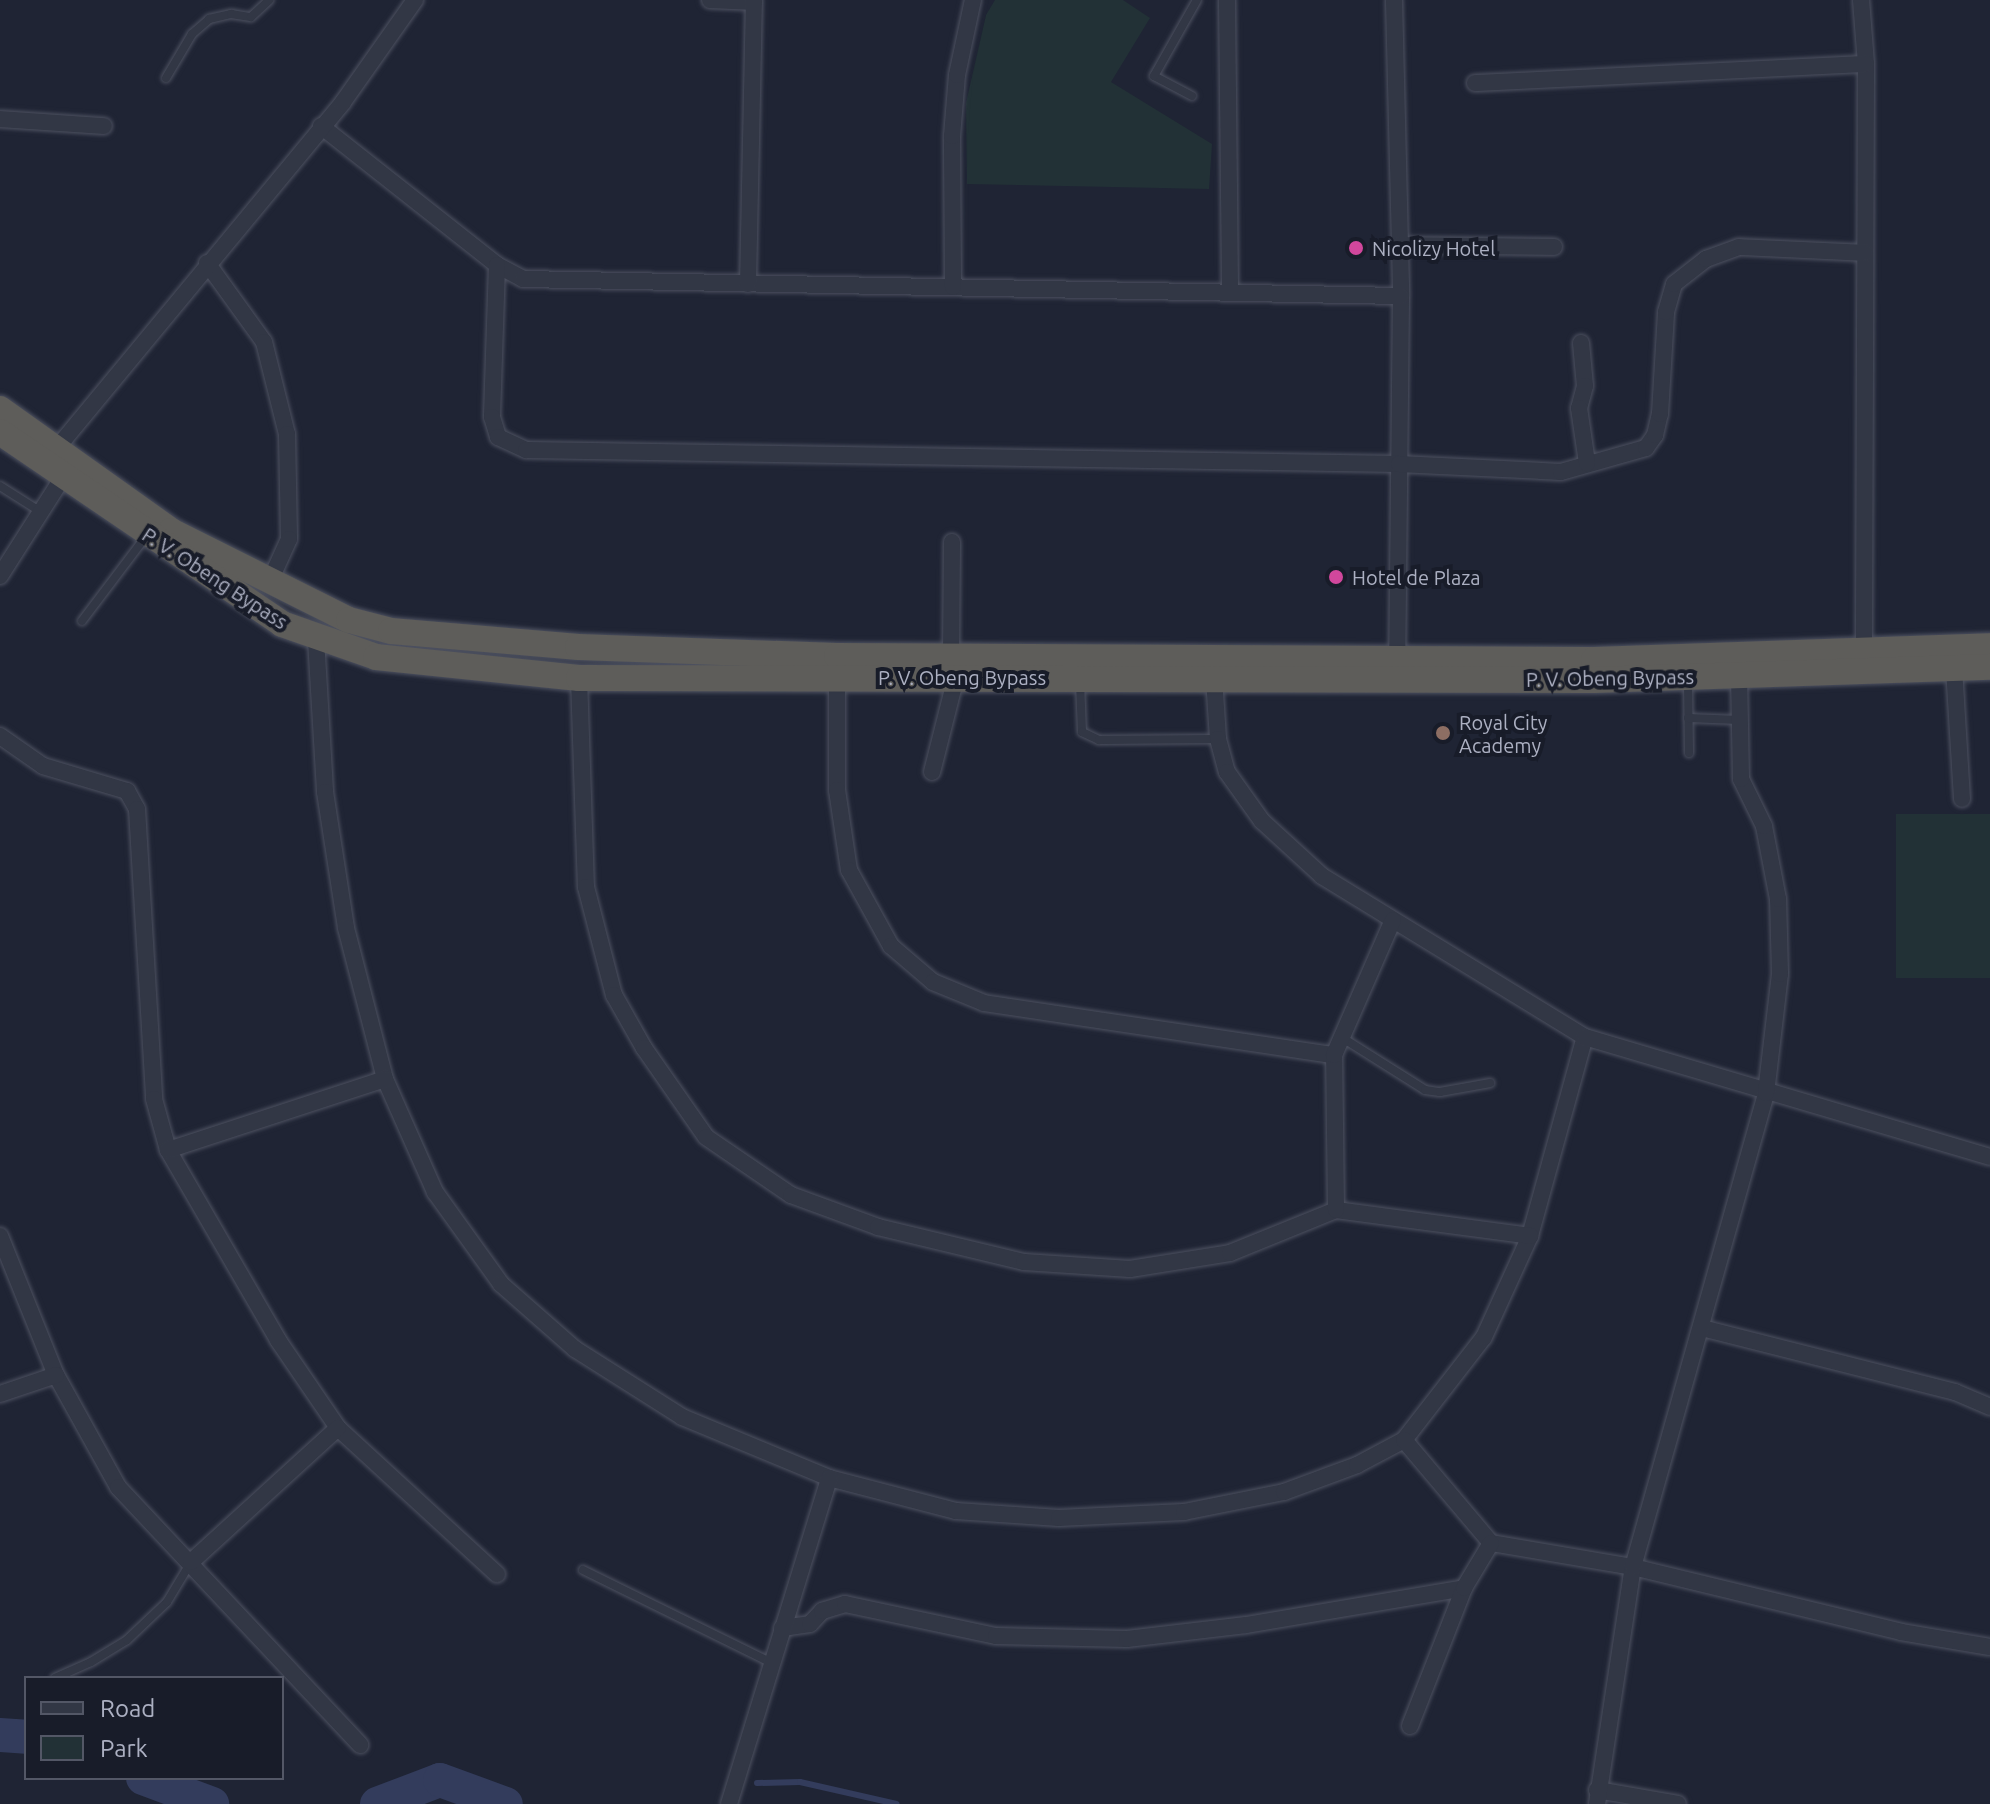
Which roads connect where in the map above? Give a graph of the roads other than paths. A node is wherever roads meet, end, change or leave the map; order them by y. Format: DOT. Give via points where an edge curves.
graph roads {
  1 [pos="269,0"];
  2 [pos="415,0"];
  3 [pos="710,0"];
  4 [pos="973,0"];
  5 [pos="1197,0"];
  6 [pos="1227,0"];
  7 [pos="1394,0"];
  8 [pos="1861,0"];
  9 [pos="754,1"];
  10 [pos="1866,64"];
  11 [pos="166,78"];
  12 [pos="1475,83"];
  13 [pos="1192,96"];
  14 [pos="0,119"];
  15 [pos="104,126"];
  16 [pos="321,126"];
  17 [pos="1400,245"];
  18 [pos="1554,247"];
  19 [pos="1865,253"];
  20 [pos="207,263"];
  21 [pos="497,265"];
  22 [pos="748,284"];
  23 [pos="953,287"];
  24 [pos="1230,293"];
  25 [pos="1401,296"];
  26 [pos="1581,343"];
  27 [pos="0,409"];
  28 [pos="0,432"];
  29 [pos="57,448"];
  30 [pos="1587,463"];
  31 [pos="1399,464"];
  32 [pos="63,477"];
  33 [pos="0,486"];
  34 [pos="41,512"];
  35 [pos="147,535"];
  36 [pos="952,542"];
  37 [pos="7,551"];
  38 [pos="0,576"];
  39 [pos="269,583"];
  40 [pos="82,621"];
  41 [pos="316,639"];
  42 [pos="1990,646"];
  43 [pos="1864,651"];
  44 [pos="954,666"];
  45 [pos="1990,667"];
  46 [pos="1954,668"];
  47 [pos="1397,669"];
  48 [pos="1739,675"];
  49 [pos="837,676"];
  50 [pos="1687,676"];
  51 [pos="1080,677"];
  52 [pos="579,678"];
  53 [pos="1214,678"];
  54 [pos="1688,718"];
  55 [pos="1740,720"];
  56 [pos="0,736"];
  57 [pos="1218,739"];
  58 [pos="1689,753"];
  59 [pos="932,772"];
  60 [pos="1962,799"];
  61 [pos="1393,920"];
  62 [pos="1341,1037"];
  63 [pos="1585,1037"];
  64 [pos="1334,1055"];
  65 [pos="385,1079"];
  66 [pos="1490,1083"];
  67 [pos="1766,1093"];
  68 [pos="168,1150"];
  69 [pos="1990,1157"];
  70 [pos="1336,1210"];
  71 [pos="0,1236"];
  72 [pos="1530,1236"];
  73 [pos="1702,1328"];
  74 [pos="56,1375"];
  75 [pos="0,1394"];
  76 [pos="1990,1407"];
  77 [pos="338,1428"];
  78 [pos="1404,1440"];
  79 [pos="829,1478"];
  80 [pos="1491,1543"];
  81 [pos="191,1562"];
  82 [pos="1633,1567"];
  83 [pos="583,1570"];
  84 [pos="497,1574"];
  85 [pos="1464,1588"];
  86 [pos="782,1628"];
  87 [pos="1990,1647"];
  88 [pos="770,1662"];
  89 [pos="60,1676"];
  90 [pos="1410,1726"];
  91 [pos="360,1745"];
  92 [pos="1597,1797"];
  93 [pos="729,1804"];
  94 [pos="1678,1804"];
  1 -- 11 [label="lane" via="251,17 209,19 192,34"];
  2 -- 16 [label="street"];
  3 -- 9 [label="street"];
  4 -- 23 [label="street" via="957,75 952,136"];
  5 -- 13 [label="lane" via="1154,76"];
  6 -- 24 [label="street"];
  7 -- 17 [label="street"];
  8 -- 10 [label="street"];
  9 -- 22 [label="street"];
  10 -- 12 [label="street"];
  10 -- 19 [label="street"];
  14 -- 15 [label="street"];
  16 -- 20 [label="street"];
  16 -- 21 [label="street"];
  17 -- 18 [label="street"];
  17 -- 25 [label="street"];
  19 -- 30 [label="street" via="1739,247 1706,259 1674,284 1666,312 1655,435 1646,448"];
  19 -- 43 [label="street"];
  20 -- 29 [label="street"];
  20 -- 39 [label="street" via="264,342 287,434 289,539"];
  21 -- 22 [label="street" via="523,279"];
  21 -- 31 [label="street" via="492,417 498,437 526,450"];
  22 -- 23 [label="street"];
  23 -- 24 [label="street"];
  24 -- 25 [label="street"];
  25 -- 31 [label="street"];
  26 -- 30 [label="street" via="1585,386 1579,408"];
  27 -- 29 [label="highway, P. V. Obeng Bypass"];
  28 -- 32 [label="highway, P. V. Obeng Bypass"];
  29 -- 39 [label="highway, P. V. Obeng Bypass" via="171,531"];
  30 -- 31 [label="street" via="1561,472"];
  31 -- 47 [label="street"];
  32 -- 34 [label="street"];
  32 -- 35 [label="highway, P. V. Obeng Bypass"];
  33 -- 34 [label="lane"];
  34 -- 37 [label="street"];
  35 -- 40 [label="lane"];
  35 -- 41 [label="highway, P. V. Obeng Bypass" via="282,624"];
  36 -- 44 [label="street"];
  37 -- 38 [label="street"];
  39 -- 44 [label="highway, P. V. Obeng Bypass" via="349,620 391,631 578,647 837,656"];
  41 -- 52 [label="highway, P. V. Obeng Bypass" via="376,657"];
  41 -- 65 [label="street" via="325,792 346,928"];
  42 -- 43 [label="highway, P. V. Obeng Bypass"];
  43 -- 47 [label="highway, P. V. Obeng Bypass"];
  44 -- 47 [label="highway, P. V. Obeng Bypass"];
  44 -- 49 [label="highway, P. V. Obeng Bypass"];
  44 -- 51 [label="highway, P. V. Obeng Bypass"];
  44 -- 59 [label="street"];
  45 -- 46 [label="highway, P. V. Obeng Bypass"];
  46 -- 48 [label="highway, P. V. Obeng Bypass"];
  46 -- 60 [label="street"];
  47 -- 50 [label="highway, P. V. Obeng Bypass"];
  47 -- 53 [label="highway, P. V. Obeng Bypass"];
  48 -- 50 [label="highway, P. V. Obeng Bypass"];
  48 -- 55 [label="street"];
  49 -- 52 [label="highway, P. V. Obeng Bypass"];
  49 -- 64 [label="street" via="837,790 849,870 891,946 933,982 984,1003"];
  50 -- 54 [label="lane"];
  51 -- 53 [label="highway, P. V. Obeng Bypass"];
  51 -- 57 [label="lane" via="1082,732 1099,740"];
  52 -- 70 [label="street" via="586,887 614,995 706,1137 791,1195 878,1227 1024,1262 1130,1269 1230,1253"];
  53 -- 57 [label="street"];
  54 -- 55 [label="lane"];
  54 -- 58 [label="lane"];
  55 -- 67 [label="street" via="1741,779 1764,826 1778,899 1780,974"];
  56 -- 68 [label="street" via="43,766 127,791 137,809 154,1099"];
  57 -- 61 [label="street" via="1227,772 1262,821 1322,876"];
  61 -- 62 [label="street"];
  61 -- 63 [label="street"];
  62 -- 64 [label="street"];
  62 -- 66 [label="lane" via="1425,1090"];
  63 -- 67 [label="street"];
  63 -- 72 [label="street"];
  64 -- 70 [label="street"];
  65 -- 68 [label="street"];
  65 -- 79 [label="street" via="435,1192 501,1284 575,1349 682,1417"];
  67 -- 69 [label="street"];
  67 -- 73 [label="street"];
  68 -- 77 [label="street" via="278,1340"];
  70 -- 72 [label="street"];
  71 -- 74 [label="street"];
  72 -- 78 [label="street" via="1484,1337"];
  73 -- 76 [label="street" via="1955,1392"];
  73 -- 82 [label="street"];
  74 -- 75 [label="street"];
  74 -- 81 [label="street" via="118,1487"];
  77 -- 81 [label="street"];
  77 -- 84 [label="street"];
  78 -- 79 [label="street" via="1357,1465 1284,1492 1184,1512 1059,1518 956,1511"];
  78 -- 80 [label="street"];
  79 -- 86 [label="street"];
  80 -- 82 [label="street"];
  80 -- 85 [label="street"];
  81 -- 89 [label="lane" via="167,1602 127,1640"];
  81 -- 91 [label="street"];
  82 -- 87 [label="street" via="1901,1632"];
  82 -- 92 [label="street"];
  83 -- 88 [label="lane"];
  85 -- 86 [label="street" via="1127,1639 996,1636 845,1604 822,1611 810,1624"];
  85 -- 90 [label="street"];
  86 -- 88 [label="street"];
  88 -- 93 [label="street"];
  92 -- 94 [label="street"];
}
